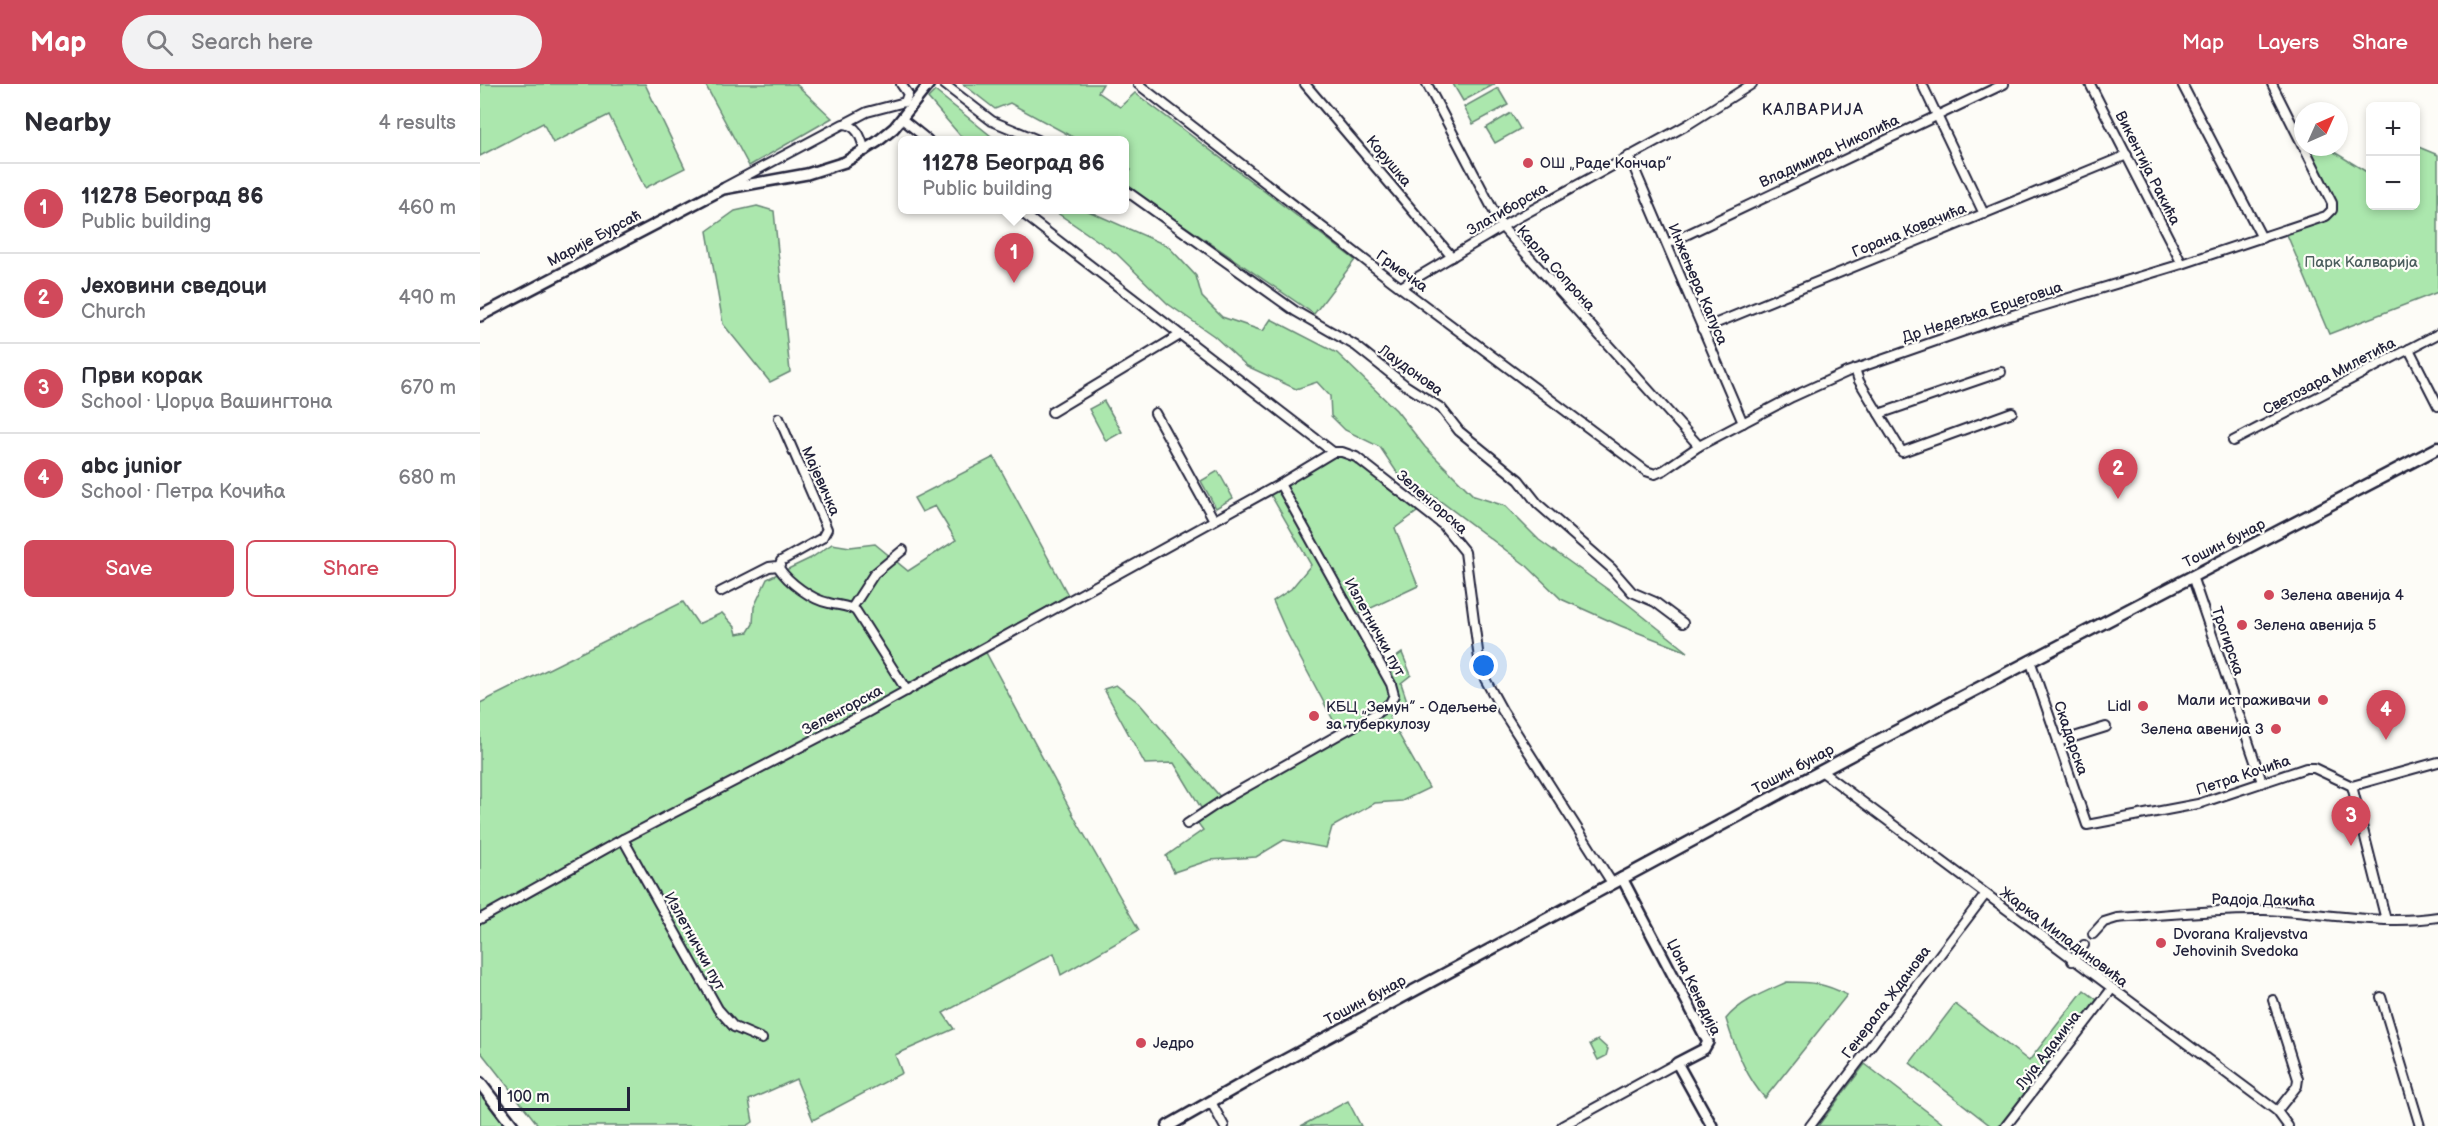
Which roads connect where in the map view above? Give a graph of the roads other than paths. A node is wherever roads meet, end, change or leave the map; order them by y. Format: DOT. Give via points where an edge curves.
graph roads {
  1 [pos="901,84"];
  2 [pos="928,84"];
  3 [pos="944,84"];
  4 [pos="1138,84"];
  5 [pos="1305,84"];
  6 [pos="1427,84"];
  7 [pos="1752,84"];
  8 [pos="1922,84"];
  9 [pos="2004,84"];
  10 [pos="2090,84"];
  11 [pos="2182,84"];
  12 [pos="2272,84"];
  13 [pos="1938,115"];
  14 [pos="902,119"];
  15 [pos="846,123"];
  16 [pos="2294,128"];
  17 [pos="922,136"];
  18 [pos="1026,136"];
  19 [pos="864,151"];
  20 [pos="2127,155"];
  21 [pos="1629,156"];
  22 [pos="2308,156"];
  23 [pos="723,189"];
  24 [pos="1129,193"];
  25 [pos="1022,214"];
  26 [pos="1984,214"];
  27 [pos="1502,227"];
  28 [pos="2262,238"];
  29 [pos="1667,244"];
  30 [pos="1452,256"];
  31 [pos="2182,264"];
  32 [pos="1401,287"];
  33 [pos="480,316"];
  34 [pos="1702,329"];
  35 [pos="2438,334"];
  36 [pos="1180,335"];
  37 [pos="2409,349"];
  38 [pos="1855,369"];
  39 [pos="2001,372"];
  40 [pos="2438,406"];
  41 [pos="1052,412"];
  42 [pos="2012,412"];
  43 [pos="1155,413"];
  44 [pos="1878,414"];
  45 [pos="779,418"];
  46 [pos="1743,423"];
  47 [pos="2233,441"];
  48 [pos="1699,446"];
  49 [pos="2438,448"];
  50 [pos="1333,452"];
  51 [pos="1655,474"];
  52 [pos="1280,484"];
  53 [pos="1214,520"];
  54 [pos="903,550"];
  55 [pos="778,566"];
  56 [pos="2192,576"];
  57 [pos="720,592"];
  58 [pos="852,608"];
  59 [pos="1683,623"];
  60 [pos="2030,660"];
  61 [pos="907,691"];
  62 [pos="2106,727"];
  63 [pos="2058,742"];
  64 [pos="2438,762"];
  65 [pos="1821,771"];
  66 [pos="2262,782"];
  67 [pos="2352,786"];
  68 [pos="1187,824"];
  69 [pos="2087,825"];
  70 [pos="623,839"];
  71 [pos="1617,881"];
  72 [pos="1985,895"];
  73 [pos="2438,917"];
  74 [pos="480,919"];
  75 [pos="2386,920"];
  76 [pos="2093,934"];
  77 [pos="2084,945"];
  78 [pos="2072,961"];
  79 [pos="2111,990"];
  80 [pos="2380,997"];
  81 [pos="2273,1000"];
  82 [pos="762,1039"];
  83 [pos="1677,1063"];
  84 [pos="480,1083"];
  85 [pos="1211,1102"];
  86 [pos="2277,1112"];
  87 [pos="513,1126"];
  88 [pos="1168,1126"];
  89 [pos="1224,1126"];
  90 [pos="1562,1126"];
  91 [pos="1712,1126"];
  92 [pos="1810,1126"];
  93 [pos="2006,1126"];
  94 [pos="2288,1126"];
  95 [pos="2420,1126"];
  1 -- 15 [label="street, Марије Бурсаћ" via="908,94 903,104 867,112"];
  2 -- 14 [label="street, Марије Бурсаћ"];
  3 -- 18 [label="street" via="992,121"];
  4 -- 32 [label="street, Грмечка"];
  5 -- 30 [label="street, Корушка"];
  6 -- 27 [label="street, Карла Сопрона"];
  7 -- 21 [label="street, Златиборска"];
  8 -- 13 [label="street"];
  9 -- 13 [label="street, Владимира Николића"];
  10 -- 20 [label="street, Викентија Ракића"];
  11 -- 28 [label="street"];
  12 -- 16 [label="street"];
  13 -- 26 [label="street"];
  13 -- 29 [label="street, Владимира Николића"];
  14 -- 17 [label="street"];
  14 -- 19 [label="street, Марије Бурсаћ"];
  15 -- 19 [label="street" via="857,131"];
  15 -- 23 [label="street, Марије Бурсаћ"];
  19 -- 23 [label="street, Марије Бурсаћ" via="845,162 807,174"];
  20 -- 26 [label="street, Горана Ковачића"];
  20 -- 31 [label="street, Викентија Ракића"];
  21 -- 27 [label="street, Златиборска"];
  21 -- 29 [label="street, Инжењера Капуса"];
  22 -- 28 [label="street, Др Недељка Ерцеговца" via="2330,197 2332,210 2320,219"];
  23 -- 33 [label="street, Марије Бурсаћ"];
  24 -- 59 [label="street, Лаудонова" via="1441,408 1459,431 1519,480 1538,504 1611,568 1632,592 1655,602"];
  25 -- 36 [label="street"];
  26 -- 34 [label="street, Горана Ковачића"];
  27 -- 30 [label="street, Златиборска"];
  27 -- 48 [label="street, Карла Сопрона"];
  28 -- 31 [label="street, Др Недељка Ерцеговца"];
  29 -- 34 [label="street, Инжењера Капуса"];
  30 -- 32 [label="street, Златиборска"];
  31 -- 38 [label="street, Др Недељка Ерцеговца" via="1996,320"];
  32 -- 51 [label="street, Грмечка"];
  34 -- 46 [label="street, Инжењера Капуса"];
  35 -- 37 [label="street, Светозара Милетића"];
  36 -- 41 [label="street"];
  36 -- 50 [label="street"];
  37 -- 40 [label="street"];
  37 -- 47 [label="street, Светозара Милетића"];
  38 -- 44 [label="street"];
  38 -- 46 [label="street, Др Недељка Ерцеговца"];
  39 -- 44 [label="street"];
  42 -- 44 [label="street" via="1902,452"];
  43 -- 53 [label="street"];
  45 -- 55 [label="street, Мајевичка" via="827,529 826,536"];
  46 -- 48 [label="street, Др Недељка Ерцеговца"];
  48 -- 51 [label="street, Др Недељка Ерцеговца"];
  49 -- 56 [label="main road, Тошин бунар"];
  50 -- 52 [label="street, Зеленгорска"];
  50 -- 71 [label="street, Зеленгорска" via="1342,452 1364,463 1443,525 1466,552 1485,679"];
  52 -- 53 [label="street, Зеленгорска"];
  52 -- 68 [label="street, Излетнички пут" via="1394,695 1377,712"];
  53 -- 61 [label="street, Зеленгорска"];
  54 -- 58 [label="street" via="874,574"];
  55 -- 57 [label="street, Мајевичка"];
  55 -- 58 [label="street" via="811,595"];
  56 -- 60 [label="main road, Тошин бунар"];
  56 -- 66 [label="street, Трогирска"];
  58 -- 61 [label="street"];
  60 -- 63 [label="street, Скадарска"];
  60 -- 65 [label="main road, Тошин бунар"];
  61 -- 70 [label="street, Зеленгорска"];
  62 -- 63 [label="street"];
  63 -- 69 [label="street, Скадарска"];
  64 -- 67 [label="street"];
  65 -- 71 [label="main road, Тошин бунар"];
  65 -- 72 [label="street, Жарка Миладиновића"];
  66 -- 67 [label="street, Петра Кочића" via="2310,768"];
  66 -- 69 [label="street, Петра Кочића" via="2198,804"];
  67 -- 75 [label="street"];
  70 -- 74 [label="street, Зеленгорска"];
  70 -- 82 [label="street, Излетнички пут" via="718,1009 734,1027"];
  71 -- 83 [label="street, Џона Кенедија" via="1708,1042 1704,1049"];
  71 -- 85 [label="main road, Тошин бунар"];
  72 -- 78 [label="street, Жарка Миладиновића"];
  72 -- 92 [label="street, Генерала Жданова"];
  73 -- 75 [label="street, Радоја Дакића"];
  75 -- 76 [label="street, Радоја Дакића" via="2263,910 2212,912 2117,918 2104,922"];
  77 -- 78 [label="street"];
  78 -- 79 [label="street, Жарка Миладиновића"];
  79 -- 86 [label="street, Жарка Миладиновића"];
  79 -- 93 [label="street, Луја Адамича"];
  80 -- 95 [label="street"];
  81 -- 86 [label="street" via="2298,1079"];
  83 -- 90 [label="street"];
  83 -- 91 [label="street"];
  84 -- 87 [label="main road"];
  85 -- 88 [label="main road, Тошин бунар"];
  85 -- 89 [label="street"];
  86 -- 94 [label="street, Жарка Миладиновића"];
}
